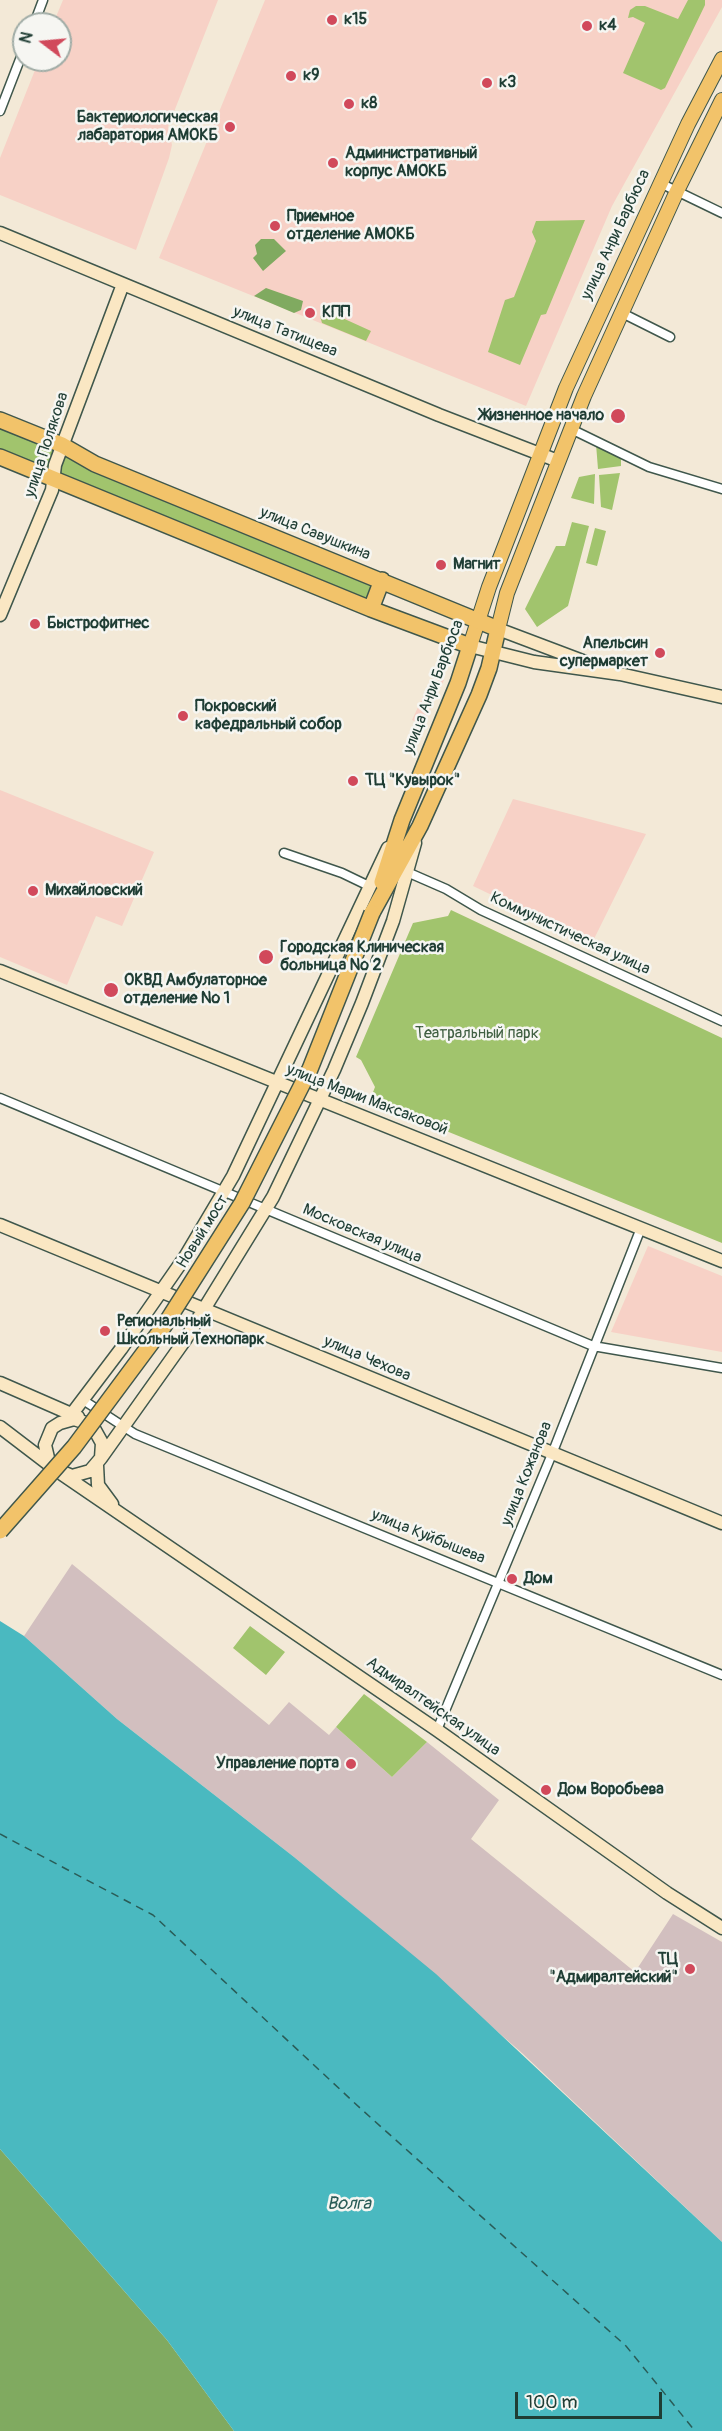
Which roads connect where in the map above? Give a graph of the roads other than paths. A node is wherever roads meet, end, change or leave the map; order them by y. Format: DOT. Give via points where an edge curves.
graph roads {
  1 [pos="722,59"];
  2 [pos="15,72"];
  3 [pos="722,100"];
  4 [pos="0,111"];
  5 [pos="660,183"];
  6 [pos="676,191"];
  7 [pos="722,213"];
  8 [pos="0,233"];
  9 [pos="123,284"];
  10 [pos="622,313"];
  11 [pos="670,337"];
  12 [pos="0,420"];
  13 [pos="570,429"];
  14 [pos="62,445"];
  15 [pos="540,454"];
  16 [pos="0,457"];
  17 [pos="558,461"];
  18 [pos="52,479"];
  19 [pos="722,489"];
  20 [pos="382,580"];
  21 [pos="370,609"];
  22 [pos="0,615"];
  23 [pos="478,621"];
  24 [pos="498,629"];
  25 [pos="470,646"];
  26 [pos="493,653"];
  27 [pos="620,674"];
  28 [pos="722,697"];
  29 [pos="402,820"];
  30 [pos="420,826"];
  31 [pos="284,853"];
  32 [pos="407,872"];
  33 [pos="369,886"];
  34 [pos="372,914"];
  35 [pos="0,971"];
  36 [pos="722,1021"];
  37 [pos="277,1083"];
  38 [pos="0,1098"];
  39 [pos="320,1098"];
  40 [pos="223,1192"];
  41 [pos="265,1210"];
  42 [pos="0,1225"];
  43 [pos="641,1228"];
  44 [pos="722,1261"];
  45 [pos="161,1291"];
  46 [pos="205,1310"];
  47 [pos="593,1346"];
  48 [pos="722,1368"];
  49 [pos="0,1383"];
  50 [pos="83,1400"];
  51 [pos="70,1416"];
  52 [pos="0,1427"];
  53 [pos="123,1427"];
  54 [pos="552,1454"];
  55 [pos="99,1461"];
  56 [pos="59,1472"];
  57 [pos="124,1516"];
  58 [pos="722,1523"];
  59 [pos="0,1531"];
  60 [pos="498,1584"];
  61 [pos="722,1675"];
  62 [pos="437,1730"];
  63 [pos="722,1928"];
  1 -- 5 [label="main road, улица Анри Барбюса"];
  2 -- 4 [label="street"];
  3 -- 6 [label="main road"];
  5 -- 6 [label="street"];
  5 -- 15 [label="main road, улица Анри Барбюса"];
  6 -- 7 [label="street"];
  6 -- 10 [label="main road"];
  8 -- 9 [label="main road, улица Татищева"];
  9 -- 14 [label="main road, улица Полякова"];
  9 -- 15 [label="main road, улица Татищева"];
  10 -- 11 [label="street"];
  10 -- 13 [label="main road"];
  12 -- 14 [label="highway, улица Савушкина"];
  13 -- 17 [label="main road"];
  13 -- 19 [label="street" via="649,467"];
  14 -- 18 [label="main road, улица Полякова"];
  14 -- 20 [label="highway, улица Савушкина" via="95,464"];
  15 -- 17 [label="main road, улица Татищева"];
  15 -- 23 [label="main road, улица Анри Барбюса"];
  16 -- 18 [label="highway, улица Савушкина"];
  17 -- 24 [label="main road" via="507,593"];
  18 -- 21 [label="highway, улица Савушкина"];
  18 -- 22 [label="main road, улица Полякова" via="52,490"];
  20 -- 21 [label="highway"];
  20 -- 23 [label="highway, улица Савушкина"];
  21 -- 25 [label="highway, улица Савушкина"];
  23 -- 24 [label="highway, улица Савушкина"];
  23 -- 25 [label="main road, улица Анри Барбюса"];
  24 -- 26 [label="highway"];
  24 -- 27 [label="main road, улица Савушкина"];
  25 -- 26 [label="main road, улица Савушкина"];
  25 -- 29 [label="highway, улица Анри Барбюса"];
  26 -- 27 [label="main road, улица Савушкина"];
  26 -- 30 [label="highway" via="482,687"];
  27 -- 28 [label="main road, улица Савушкина"];
  29 -- 33 [label="main road"];
  29 -- 34 [label="highway, улица Анри Барбюса"];
  30 -- 32 [label="main road"];
  30 -- 34 [label="highway"];
  31 -- 33 [label="street"];
  32 -- 36 [label="street, Коммунистическая улица"];
  32 -- 39 [label="main road" via="362,1003"];
  33 -- 37 [label="main road"];
  34 -- 59 [label="highway, Новый мост, bridge" via="305,1078 242,1203 208,1260 74,1447"];
  35 -- 37 [label="main road, улица Марии Максаковой"];
  37 -- 39 [label="main road, улица Марии Максаковой"];
  37 -- 40 [label="main road"];
  38 -- 40 [label="street, Московская улица"];
  39 -- 41 [label="main road"];
  39 -- 43 [label="main road, улица Марии Максаковой"];
  40 -- 41 [label="street, Московская улица"];
  40 -- 45 [label="main road"];
  41 -- 46 [label="main road"];
  41 -- 47 [label="street, Московская улица"];
  42 -- 45 [label="main road, улица Чехова"];
  43 -- 44 [label="main road, улица Марии Максаковой"];
  43 -- 47 [label="street, улица Кожанова"];
  45 -- 46 [label="main road, улица Чехова"];
  45 -- 50 [label="main road"];
  46 -- 53 [label="main road"];
  46 -- 54 [label="main road, улица Чехова"];
  47 -- 48 [label="street, Московская улица"];
  47 -- 54 [label="street, улица Кожанова"];
  49 -- 51 [label="main road"];
  50 -- 51 [label="main road"];
  50 -- 53 [label="street, улица Куйбышева"];
  51 -- 55 [label="main road" via="87,1422 100,1435"];
  51 -- 56 [label="main road" via="52,1428 48,1436 46,1454"];
  52 -- 56 [label="main road"];
  53 -- 55 [label="main road"];
  53 -- 60 [label="street, улица Куйбышева"];
  54 -- 58 [label="main road, улица Чехова"];
  54 -- 60 [label="street, улица Кожанова"];
  55 -- 56 [label="main road" via="81,1475"];
  55 -- 57 [label="main road" via="98,1485"];
  56 -- 57 [label="main road"];
  57 -- 62 [label="main road, Адмиралтейская улица"];
  60 -- 61 [label="street, улица Куйбышева"];
  60 -- 62 [label="street, улица Кожанова"];
  62 -- 63 [label="main road, Адмиралтейская улица"];
}
